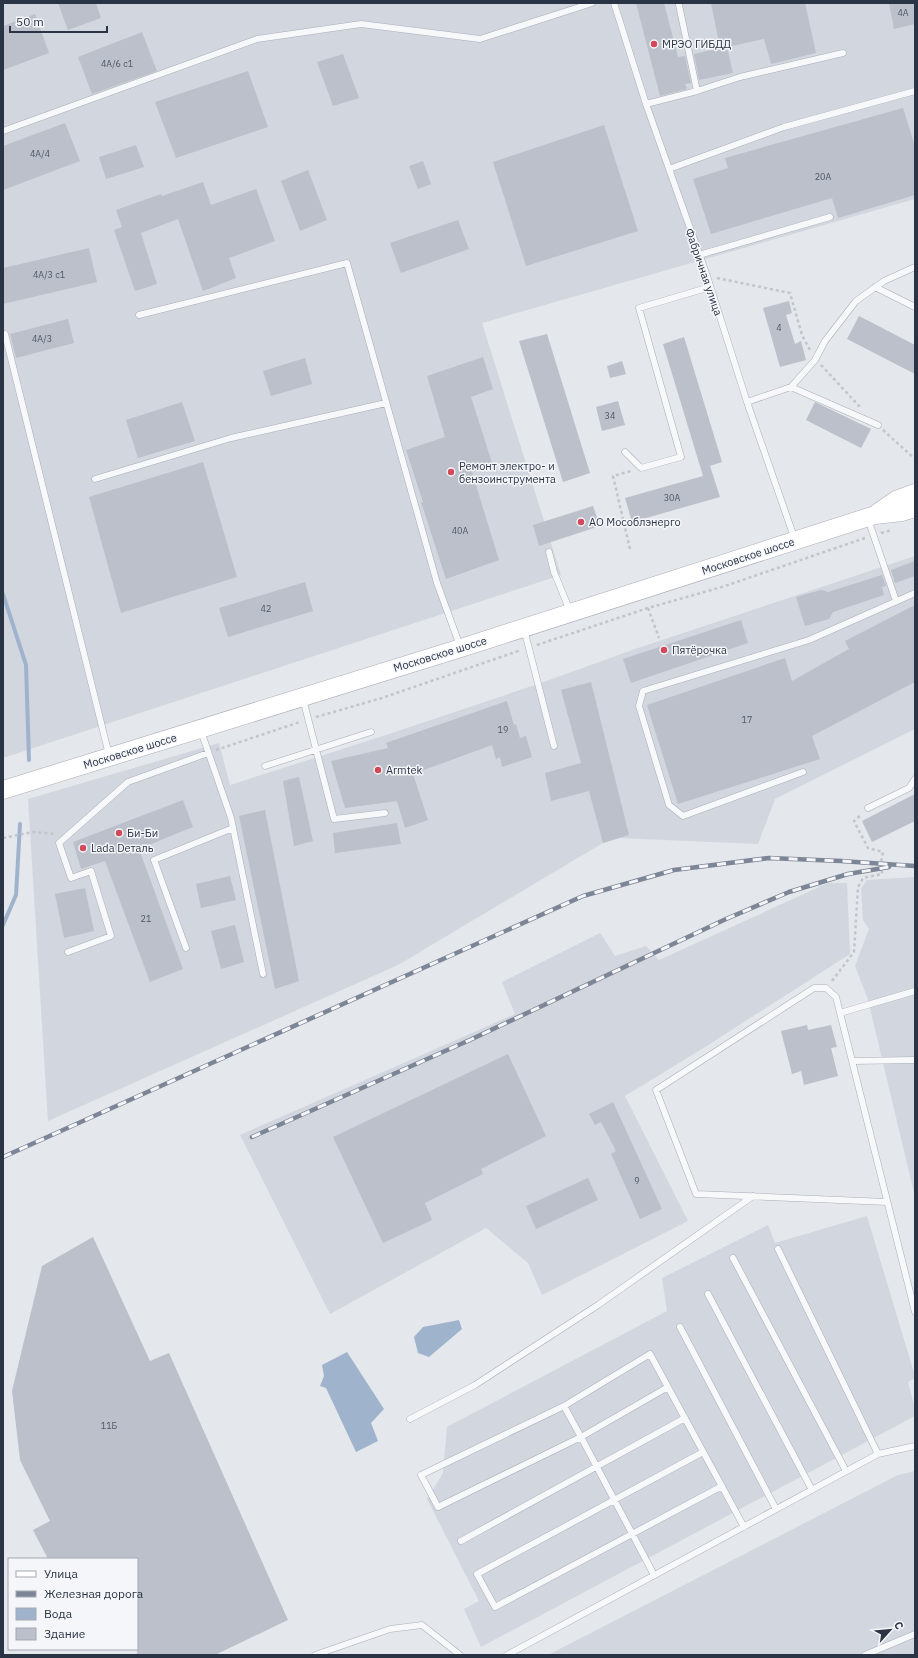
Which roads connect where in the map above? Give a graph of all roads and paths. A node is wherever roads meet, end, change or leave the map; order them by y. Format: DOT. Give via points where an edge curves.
graph roads {
  1 [pos="592,3"];
  2 [pos="614,3"];
  3 [pos="679,6"];
  4 [pos="843,53"];
  5 [pos="697,91"];
  6 [pos="915,91"];
  7 [pos="646,104"];
  8 [pos="3,131"];
  9 [pos="669,169"];
  10 [pos="830,217"];
  11 [pos="699,255"];
  12 [pos="915,267"];
  13 [pos="710,287"];
  14 [pos="875,287"];
  15 [pos="915,307"];
  16 [pos="139,315"];
  17 [pos="5,334"];
  18 [pos="790,387"];
  19 [pos="746,402"];
  20 [pos="386,403"];
  21 [pos="878,425"];
  22 [pos="625,452"];
  23 [pos="641,468"];
  24 [pos="94,479"];
  25 [pos="915,493"];
  26 [pos="915,508"];
  27 [pos="872,518"];
  28 [pos="795,540"];
  29 [pos="630,549"];
  30 [pos="826,550"];
  31 [pos="549,552"];
  32 [pos="915,593"];
  33 [pos="896,602"];
  34 [pos="648,608"];
  35 [pos="570,613"];
  36 [pos="523,628"];
  37 [pos="659,638"];
  38 [pos="461,648"];
  39 [pos="529,648"];
  40 [pos="302,697"];
  41 [pos="308,719"];
  42 [pos="200,730"];
  43 [pos="371,732"];
  44 [pos="554,746"];
  45 [pos="316,750"];
  46 [pos="208,753"];
  47 [pos="110,758"];
  48 [pos="265,766"];
  49 [pos="803,772"];
  50 [pos="915,779"];
  51 [pos="3,790"];
  52 [pos="868,808"];
  53 [pos="385,813"];
  54 [pos="233,828"];
  55 [pos="75,830"];
  56 [pos="3,838"];
  57 [pos="186,948"];
  58 [pos="68,952"];
  59 [pos="263,974"];
  60 [pos="826,988"];
  61 [pos="915,991"];
  62 [pos="840,1013"];
  63 [pos="853,1060"];
  64 [pos="915,1060"];
  65 [pos="753,1196"];
  66 [pos="887,1202"];
  67 [pos="778,1249"];
  68 [pos="733,1258"];
  69 [pos="708,1294"];
  70 [pos="915,1312"];
  71 [pos="680,1327"];
  72 [pos="668,1387"];
  73 [pos="564,1406"];
  74 [pos="685,1418"];
  75 [pos="410,1419"];
  76 [pos="581,1437"];
  77 [pos="915,1446"];
  78 [pos="703,1452"];
  79 [pos="878,1454"];
  80 [pos="597,1468"];
  81 [pos="846,1471"];
  82 [pos="722,1486"];
  83 [pos="812,1490"];
  84 [pos="614,1500"];
  85 [pos="776,1509"];
  86 [pos="744,1526"];
  87 [pos="632,1533"];
  88 [pos="461,1541"];
  89 [pos="654,1575"];
  90 [pos="915,1634"];
  91 [pos="315,1655"];
  92 [pos="460,1655"];
  93 [pos="507,1655"];
  94 [pos="865,1655"];
  1 -- 8 [label="lane" via="480,39 361,24 257,39"];
  2 -- 7 [label="lane, Фабричная улица"];
  3 -- 5 [label="lane"];
  4 -- 5 [label="lane" via="740,77"];
  5 -- 7 [label="lane"];
  6 -- 9 [label="lane" via="784,127"];
  7 -- 9 [label="lane, Фабричная улица"];
  9 -- 11 [label="lane, Фабричная улица"];
  10 -- 11 [label="lane"];
  11 -- 13 [label="lane, Фабричная улица"];
  12 -- 14 [label="lane" via="884,280"];
  13 -- 19 [label="lane, Фабричная улица"];
  13 -- 23 [label="lane" via="639,308 681,457"];
  14 -- 15 [label="lane"];
  14 -- 18 [label="lane" via="856,301 825,341 815,360"];
  16 -- 20 [label="lane" via="348,263"];
  17 -- 47 [label="lane"];
  18 -- 19 [label="lane"];
  18 -- 21 [label="lane"];
  19 -- 28 [label="lane, Фабричная улица"];
  20 -- 24 [label="lane" via="231,438"];
  20 -- 38 [label="lane" via="437,583"];
  22 -- 23 [label="lane"];
  23 -- 29 [label="path" via="613,476"];
  25 -- 27 [label="main road, Московское шоссе" via="896,500"];
  26 -- 27 [label="main road, Московское шоссе"];
  27 -- 28 [label="main road, Московское шоссе"];
  27 -- 33 [label="lane"];
  28 -- 35 [label="main road, Московское шоссе"];
  30 -- 34 [label="path" via="722,587"];
  31 -- 35 [label="lane"];
  32 -- 33 [label="lane"];
  33 -- 49 [label="lane" via="809,640 643,691 639,706 670,805 683,816"];
  34 -- 37 [label="path"];
  34 -- 39 [label="path"];
  35 -- 36 [label="main road, Московское шоссе"];
  36 -- 38 [label="main road, Московское шоссе"];
  36 -- 39 [label="lane"];
  38 -- 40 [label="main road, Московское шоссе"];
  39 -- 41 [label="path" via="382,698"];
  39 -- 44 [label="lane"];
  40 -- 41 [label="lane"];
  40 -- 42 [label="main road, Московское шоссе"];
  41 -- 45 [label="lane"];
  41 -- 46 [label="path"];
  42 -- 46 [label="lane"];
  42 -- 47 [label="main road, Московское шоссе"];
  43 -- 45 [label="lane"];
  45 -- 48 [label="lane"];
  45 -- 53 [label="lane" via="334,819"];
  46 -- 54 [label="lane"];
  46 -- 55 [label="lane" via="128,782"];
  47 -- 51 [label="main road, Московское шоссе"];
  50 -- 52 [label="lane" via="909,788"];
  52 -- 60 [label="path" via="854,821 868,848 883,852 882,874 863,878 858,887 854,952"];
  54 -- 57 [label="lane" via="154,860"];
  54 -- 59 [label="lane"];
  55 -- 56 [label="path" via="55,834 33,832"];
  55 -- 58 [label="lane" via="60,843 71,878 91,871 111,936"];
  60 -- 62 [label="lane" via="836,997"];
  60 -- 65 [label="lane" via="814,988 656,1090 696,1194"];
  61 -- 62 [label="lane"];
  62 -- 63 [label="lane"];
  63 -- 64 [label="lane"];
  63 -- 66 [label="lane"];
  65 -- 66 [label="lane"];
  65 -- 75 [label="lane" via="572,1322 475,1385"];
  66 -- 70 [label="lane"];
  67 -- 79 [label="lane"];
  68 -- 81 [label="lane"];
  69 -- 83 [label="lane"];
  71 -- 85 [label="lane"];
  72 -- 73 [label="lane" via="650,1354"];
  72 -- 74 [label="lane"];
  72 -- 76 [label="lane"];
  73 -- 76 [label="lane"];
  73 -- 76 [label="lane" via="421,1475 438,1507"];
  74 -- 78 [label="lane"];
  74 -- 80 [label="lane"];
  76 -- 80 [label="lane"];
  77 -- 79 [label="lane"];
  78 -- 82 [label="lane"];
  78 -- 84 [label="lane"];
  79 -- 81 [label="lane"];
  80 -- 84 [label="lane"];
  80 -- 88 [label="lane"];
  81 -- 83 [label="lane"];
  82 -- 86 [label="lane"];
  82 -- 87 [label="lane"];
  83 -- 85 [label="lane"];
  84 -- 87 [label="lane"];
  84 -- 87 [label="lane" via="477,1574 495,1607"];
  85 -- 86 [label="lane"];
  86 -- 89 [label="lane"];
  87 -- 89 [label="lane"];
  89 -- 93 [label="lane"];
  90 -- 94 [label="lane"];
  91 -- 92 [label="lane" via="390,1629 422,1625"];
}
